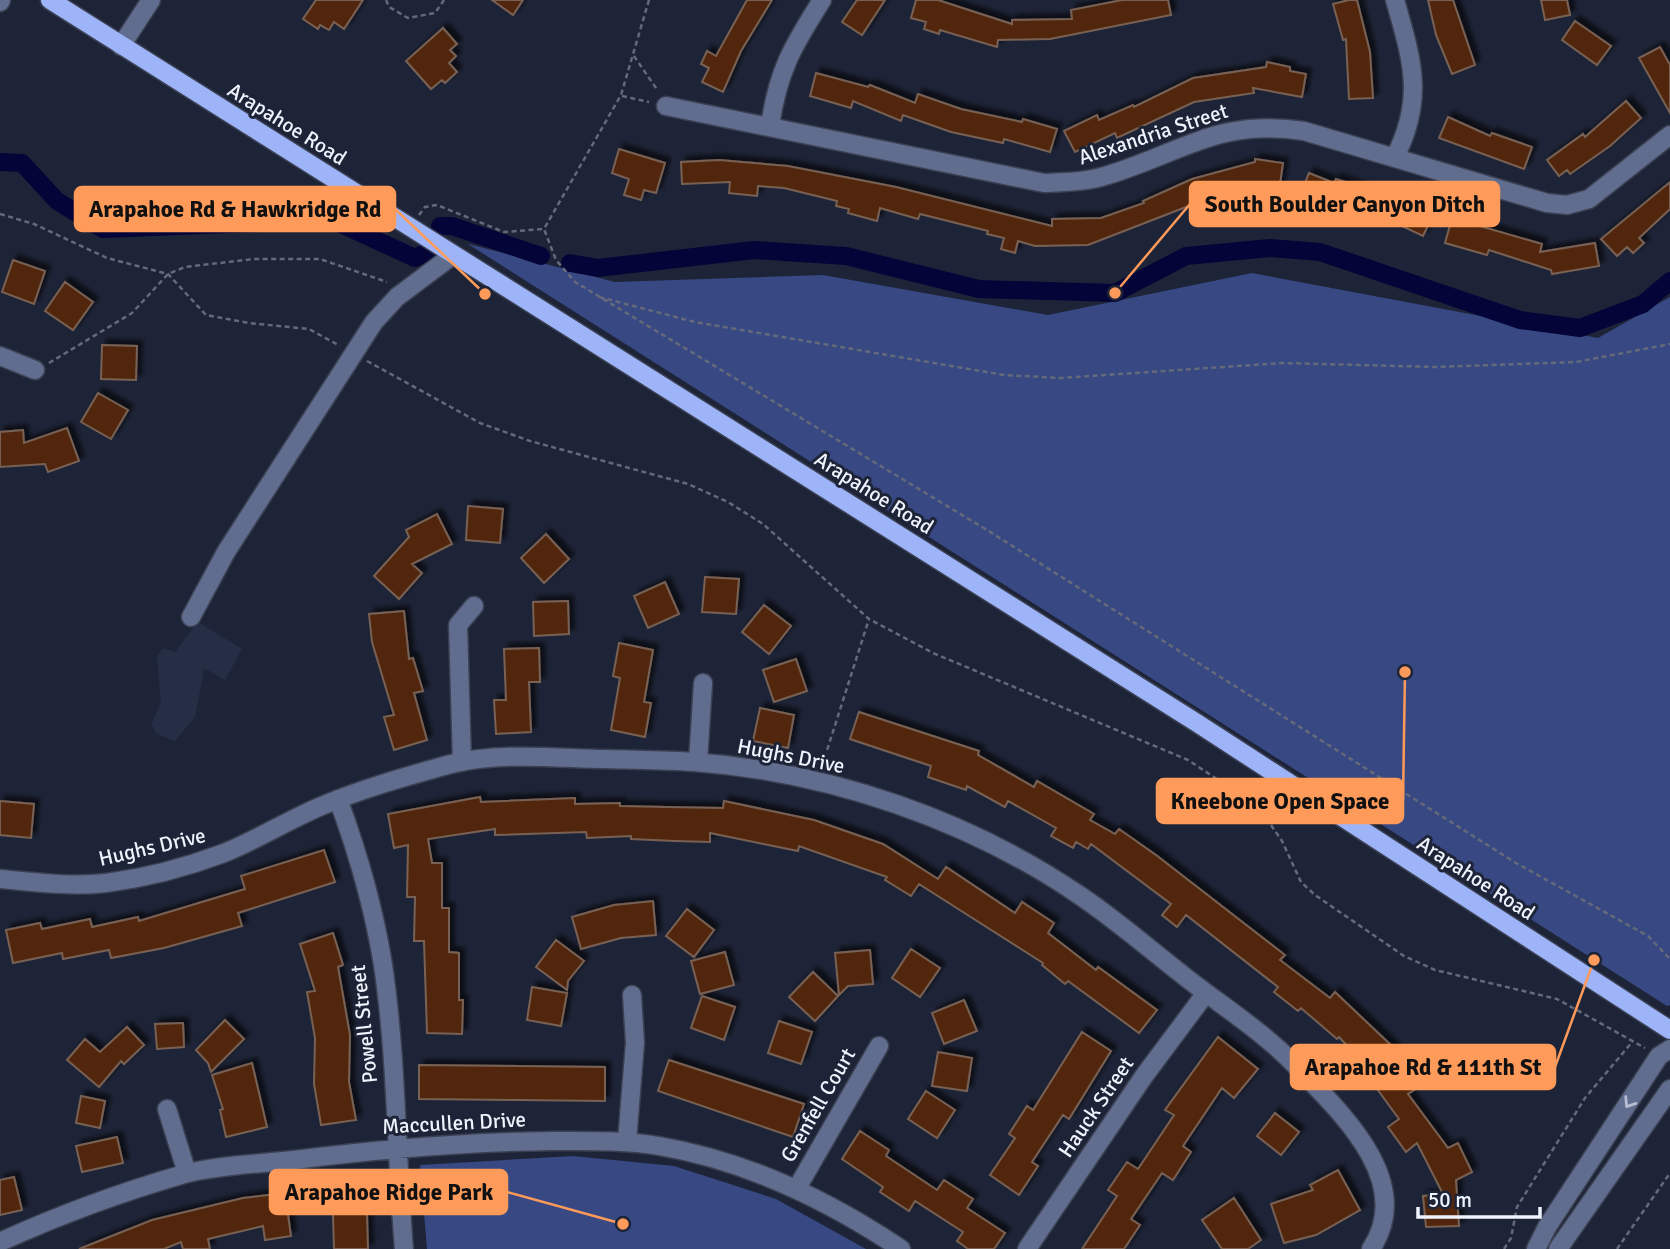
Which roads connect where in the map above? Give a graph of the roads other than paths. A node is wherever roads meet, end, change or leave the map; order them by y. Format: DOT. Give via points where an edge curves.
graph roads {
  1 [pos="50,0"];
  2 [pos="151,0"];
  3 [pos="822,0"];
  4 [pos="1395,0"];
  5 [pos="121,46"];
  6 [pos="666,106"];
  7 [pos="770,125"];
  8 [pos="1670,135"];
  9 [pos="1395,157"];
  10 [pos="453,255"];
  11 [pos="0,356"];
  12 [pos="35,370"];
  13 [pos="474,606"];
  14 [pos="191,617"];
  15 [pos="703,683"];
  16 [pos="462,762"];
  17 [pos="698,762"];
  18 [pos="338,799"];
  19 [pos="0,879"];
  20 [pos="1206,993"];
  21 [pos="632,995"];
  22 [pos="1670,1030"];
  23 [pos="879,1046"];
  24 [pos="1670,1049"];
  25 [pos="1670,1089"];
  26 [pos="167,1109"];
  27 [pos="627,1141"];
  28 [pos="396,1147"];
  29 [pos="187,1173"];
  30 [pos="797,1188"];
  31 [pos="0,1242"];
  32 [pos="404,1249"];
  33 [pos="901,1249"];
  34 [pos="1027,1249"];
  35 [pos="1371,1249"];
  36 [pos="1536,1249"];
  37 [pos="1558,1249"];
  1 -- 5 [label="main road, Arapahoe Road"];
  2 -- 5 [label="street"];
  3 -- 7 [label="street" via="788,53 776,86"];
  4 -- 9 [label="street" via="1415,83 1410,121"];
  5 -- 10 [label="main road, Arapahoe Road"];
  6 -- 7 [label="street, Alexandria Street"];
  7 -- 9 [label="street, Alexandria Street" via="1044,183 1108,175 1213,134 1253,127 1304,131"];
  8 -- 9 [label="street, Alexandria Street" via="1588,199 1567,205"];
  10 -- 14 [label="street" via="382,314 353,353 226,552"];
  10 -- 22 [label="main road, Arapahoe Road" via="1197,723"];
  11 -- 12 [label="street"];
  13 -- 16 [label="street" via="458,625"];
  15 -- 17 [label="street"];
  16 -- 17 [label="street, Hughs Drive" via="532,757"];
  16 -- 18 [label="street, Hughs Drive"];
  17 -- 20 [label="street, Hughs Drive" via="818,781 957,828 1083,898"];
  18 -- 19 [label="street, Hughs Drive" via="224,853 179,867 105,883"];
  18 -- 28 [label="street, Powell Street" via="364,878 382,964"];
  20 -- 34 [label="street, Hauck Street"];
  20 -- 35 [label="street, Hughs Drive" via="1287,1057 1342,1113 1365,1146 1385,1197 1383,1221"];
  21 -- 27 [label="street" via="635,1043"];
  23 -- 30 [label="street, Grenfell Court"];
  24 -- 36 [label="street, one-way" via="1659,1056"];
  25 -- 37 [label="street"];
  26 -- 29 [label="street"];
  27 -- 28 [label="street, Maccullen Drive"];
  27 -- 30 [label="street, Maccullen Drive" via="729,1164"];
  28 -- 29 [label="street, Maccullen Drive"];
  28 -- 32 [label="street, Powell Street"];
  29 -- 31 [label="street, Maccullen Drive" via="97,1202"];
  30 -- 33 [label="street, Maccullen Drive"];
}
